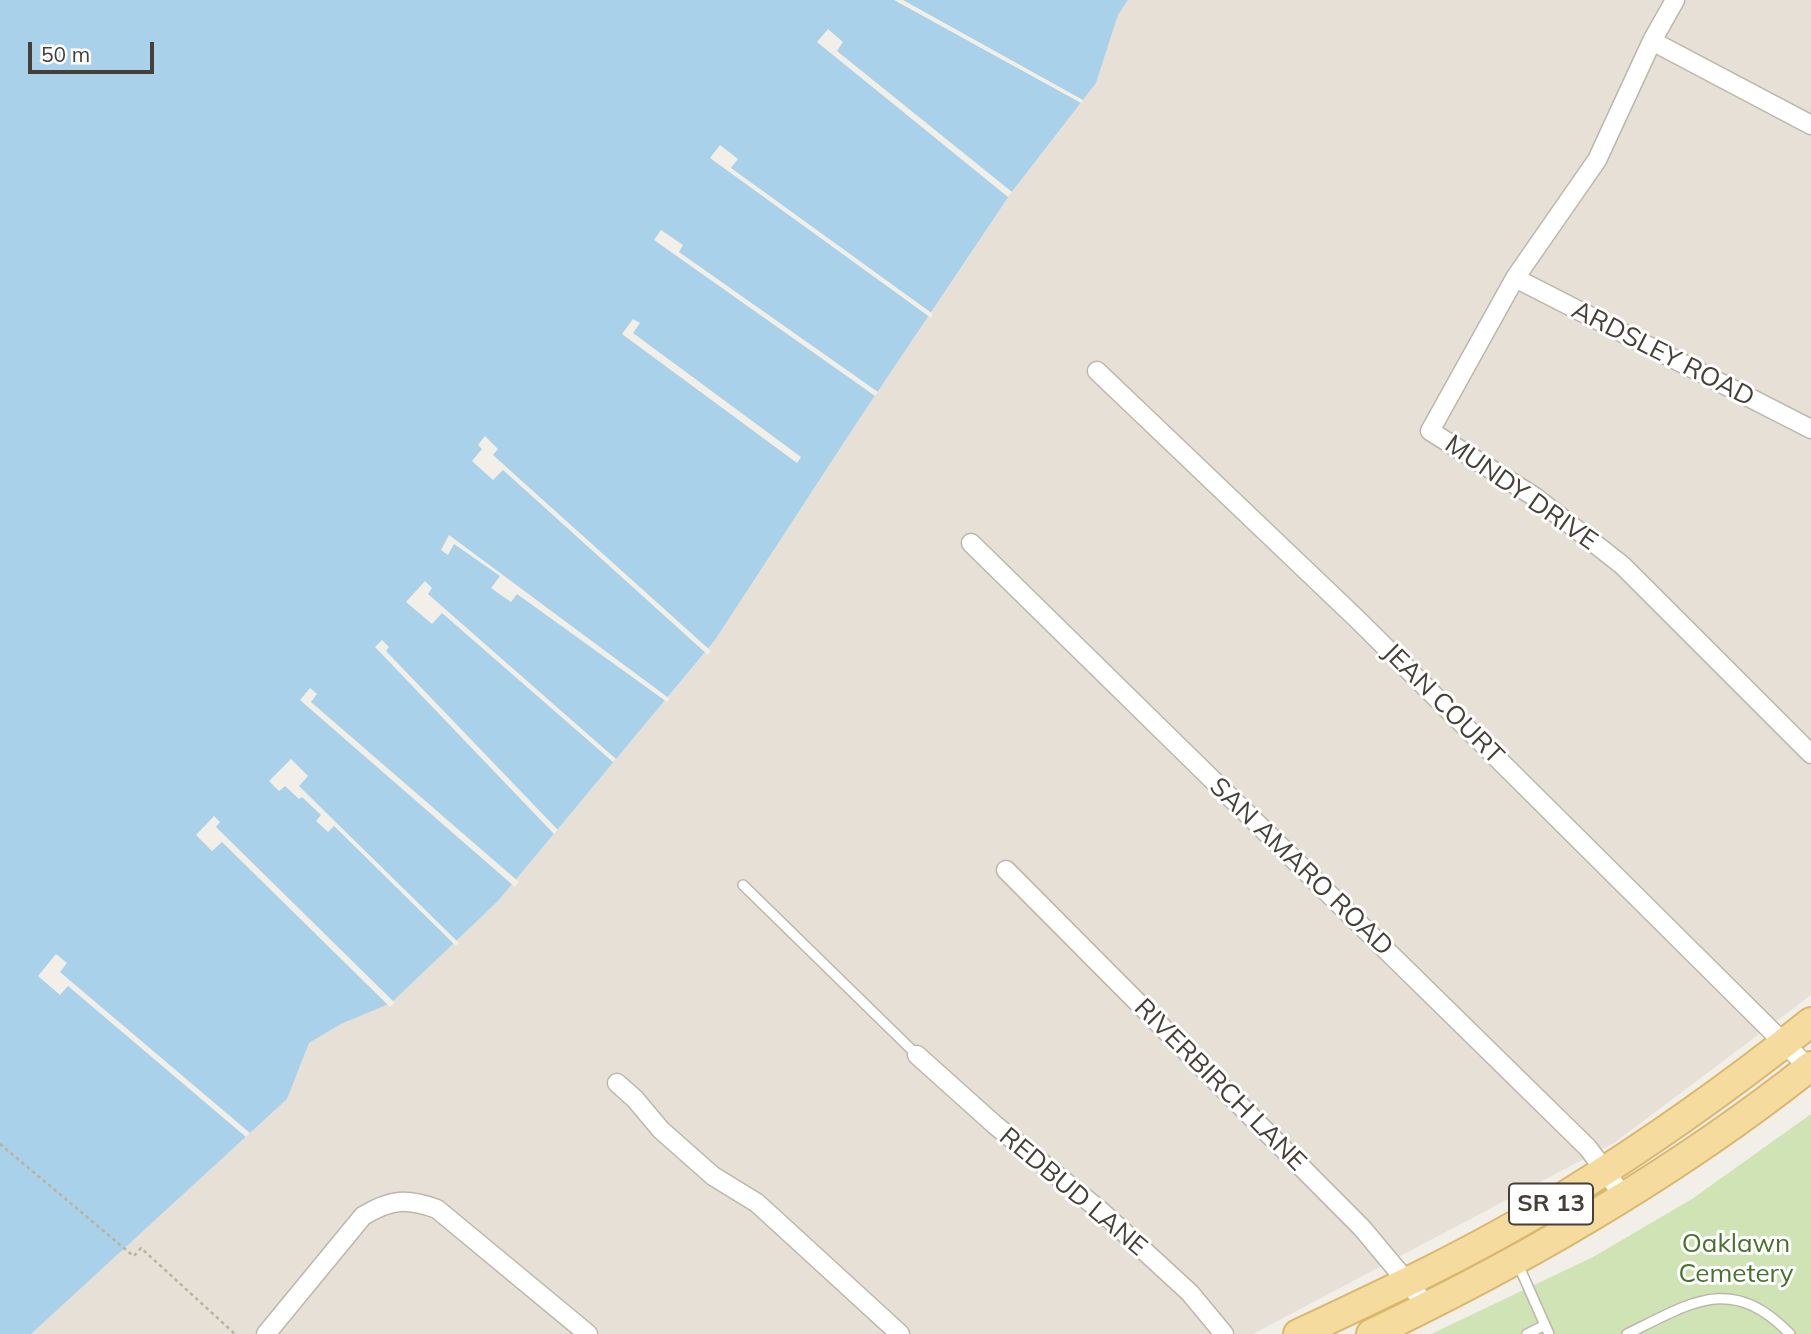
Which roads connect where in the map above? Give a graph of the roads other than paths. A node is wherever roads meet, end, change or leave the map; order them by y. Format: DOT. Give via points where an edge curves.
graph roads {
  1 [pos="1675,0"];
  2 [pos="1652,41"];
  3 [pos="1811,125"];
  4 [pos="1516,278"];
  5 [pos="1097,371"];
  6 [pos="1811,429"];
  7 [pos="971,543"];
  8 [pos="1811,754"];
  9 [pos="1006,870"];
  10 [pos="743,885"];
  11 [pos="1811,1022"];
  12 [pos="1784,1043"];
  13 [pos="917,1055"];
  14 [pos="1810,1068"];
  15 [pos="617,1083"];
  16 [pos="1604,1171"];
  17 [pos="1624,1197"];
  18 [pos="1516,1261"];
  19 [pos="1408,1280"];
  20 [pos="1428,1307"];
  21 [pos="1547,1330"];
  22 [pos="266,1334"];
  23 [pos="588,1334"];
  24 [pos="900,1334"];
  25 [pos="1224,1334"];
  26 [pos="1298,1334"];
  27 [pos="1371,1334"];
  28 [pos="1527,1334"];
  29 [pos="1627,1334"];
  30 [pos="1790,1334"];
  1 -- 2 [label="street, MUNDY DRIVE"];
  2 -- 3 [label="street"];
  2 -- 4 [label="street, MUNDY DRIVE" via="1597,159"];
  4 -- 6 [label="street, ARDSLEY ROAD"];
  4 -- 8 [label="street, MUNDY DRIVE" via="1430,431 1535,497 1622,565"];
  5 -- 12 [label="street, JEAN COURT" via="1356,618"];
  7 -- 16 [label="street, SAN AMARO ROAD" via="1588,1148"];
  9 -- 19 [label="street, RIVERBIRCH LANE" via="1362,1228"];
  10 -- 13 [label="lane"];
  11 -- 12 [label="main road, SR 13"];
  12 -- 14 [label="street, JEAN COURT"];
  12 -- 16 [label="main road, SR 13"];
  13 -- 25 [label="street, REDBUD LANE" via="1102,1212 1190,1293"];
  14 -- 17 [label="main road, SR 13"];
  15 -- 24 [label="street" via="661,1130 713,1176 757,1203"];
  16 -- 17 [label="street, SAN AMARO ROAD"];
  16 -- 19 [label="main road, SR 13" via="1489,1239"];
  17 -- 18 [label="main road, SR 13"];
  18 -- 20 [label="main road, SR 13"];
  18 -- 21 [label="lane"];
  19 -- 20 [label="street, RIVERBIRCH LANE"];
  19 -- 26 [label="main road, SR 13"];
  20 -- 27 [label="main road, SR 13"];
  21 -- 28 [label="lane"];
  22 -- 23 [label="street" via="363,1216 398,1201 437,1209"];
  29 -- 30 [label="lane" via="1685,1306 1721,1298 1753,1305"];
}
